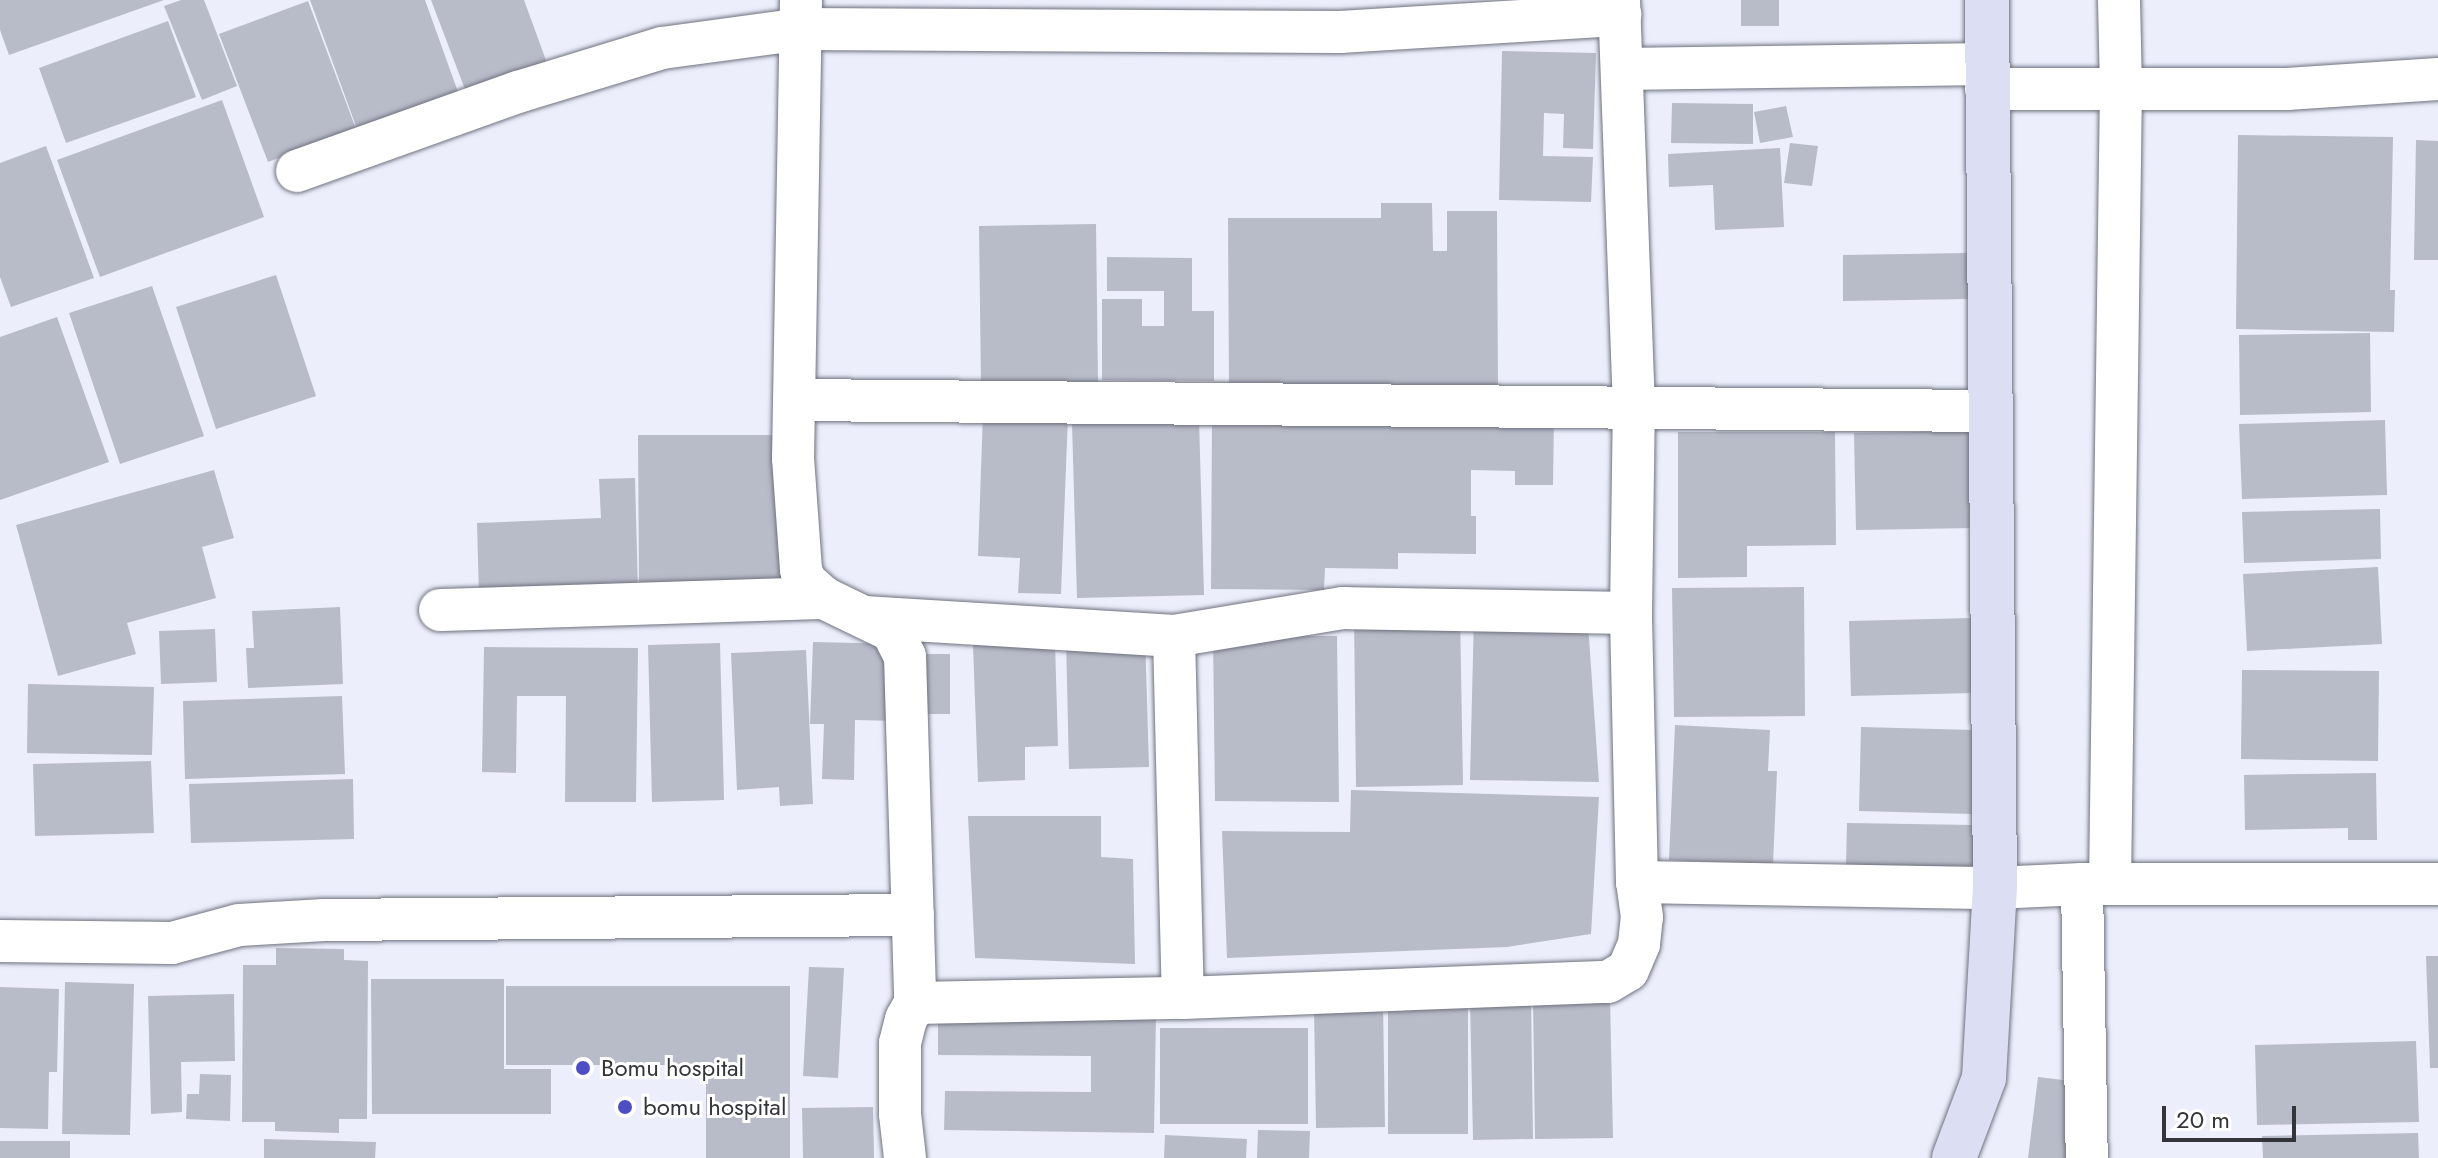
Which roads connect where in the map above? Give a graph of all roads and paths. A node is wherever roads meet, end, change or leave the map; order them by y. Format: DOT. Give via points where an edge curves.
graph roads {
  1 [pos="1987,0"];
  2 [pos="2119,0"];
  3 [pos="1620,8"];
  4 [pos="802,14"];
  5 [pos="1338,16"];
  6 [pos="1623,69"];
  7 [pos="1986,77"];
  8 [pos="2438,79"];
  9 [pos="2121,89"];
  10 [pos="297,171"];
  11 [pos="796,400"];
  12 [pos="1634,409"];
  13 [pos="1989,411"];
  14 [pos="824,598"];
  15 [pos="440,610"];
  16 [pos="1631,613"];
  17 [pos="864,617"];
  18 [pos="1174,636"];
  19 [pos="1637,882"];
  20 [pos="2096,884"];
  21 [pos="2438,884"];
  22 [pos="1995,888"];
  23 [pos="913,915"];
  24 [pos="0,941"];
  25 [pos="1183,998"];
  26 [pos="915,1003"];
  27 [pos="905,1158"];
  28 [pos="1954,1158"];
  29 [pos="2087,1158"];
  1 -- 7 [label="main road"];
  2 -- 9 [label="street"];
  3 -- 5 [label="street"];
  3 -- 6 [label="street"];
  4 -- 5 [label="street"];
  4 -- 10 [label="street" via="662,48 518,92"];
  4 -- 11 [label="street"];
  6 -- 7 [label="street"];
  6 -- 12 [label="street"];
  7 -- 9 [label="street"];
  7 -- 13 [label="main road"];
  8 -- 9 [label="street" via="2287,89"];
  9 -- 20 [label="street"];
  11 -- 12 [label="street"];
  11 -- 14 [label="street" via="793,458 801,570"];
  12 -- 13 [label="street"];
  12 -- 16 [label="street"];
  13 -- 22 [label="main road"];
  14 -- 15 [label="street"];
  14 -- 17 [label="street"];
  16 -- 18 [label="street" via="1343,608"];
  16 -- 19 [label="street"];
  17 -- 18 [label="street"];
  17 -- 23 [label="street" via="892,631 907,669"];
  18 -- 25 [label="street"];
  19 -- 22 [label="street"];
  19 -- 25 [label="street" via="1639,944 1628,970 1608,982"];
  20 -- 21 [label="street"];
  20 -- 22 [label="street"];
  20 -- 29 [label="street"];
  22 -- 28 [label="main road" via="1984,1078"];
  23 -- 24 [label="street" via="324,920 239,925 172,943"];
  23 -- 26 [label="street"];
  25 -- 26 [label="street"];
  26 -- 27 [label="street" via="900,1043"];
}
